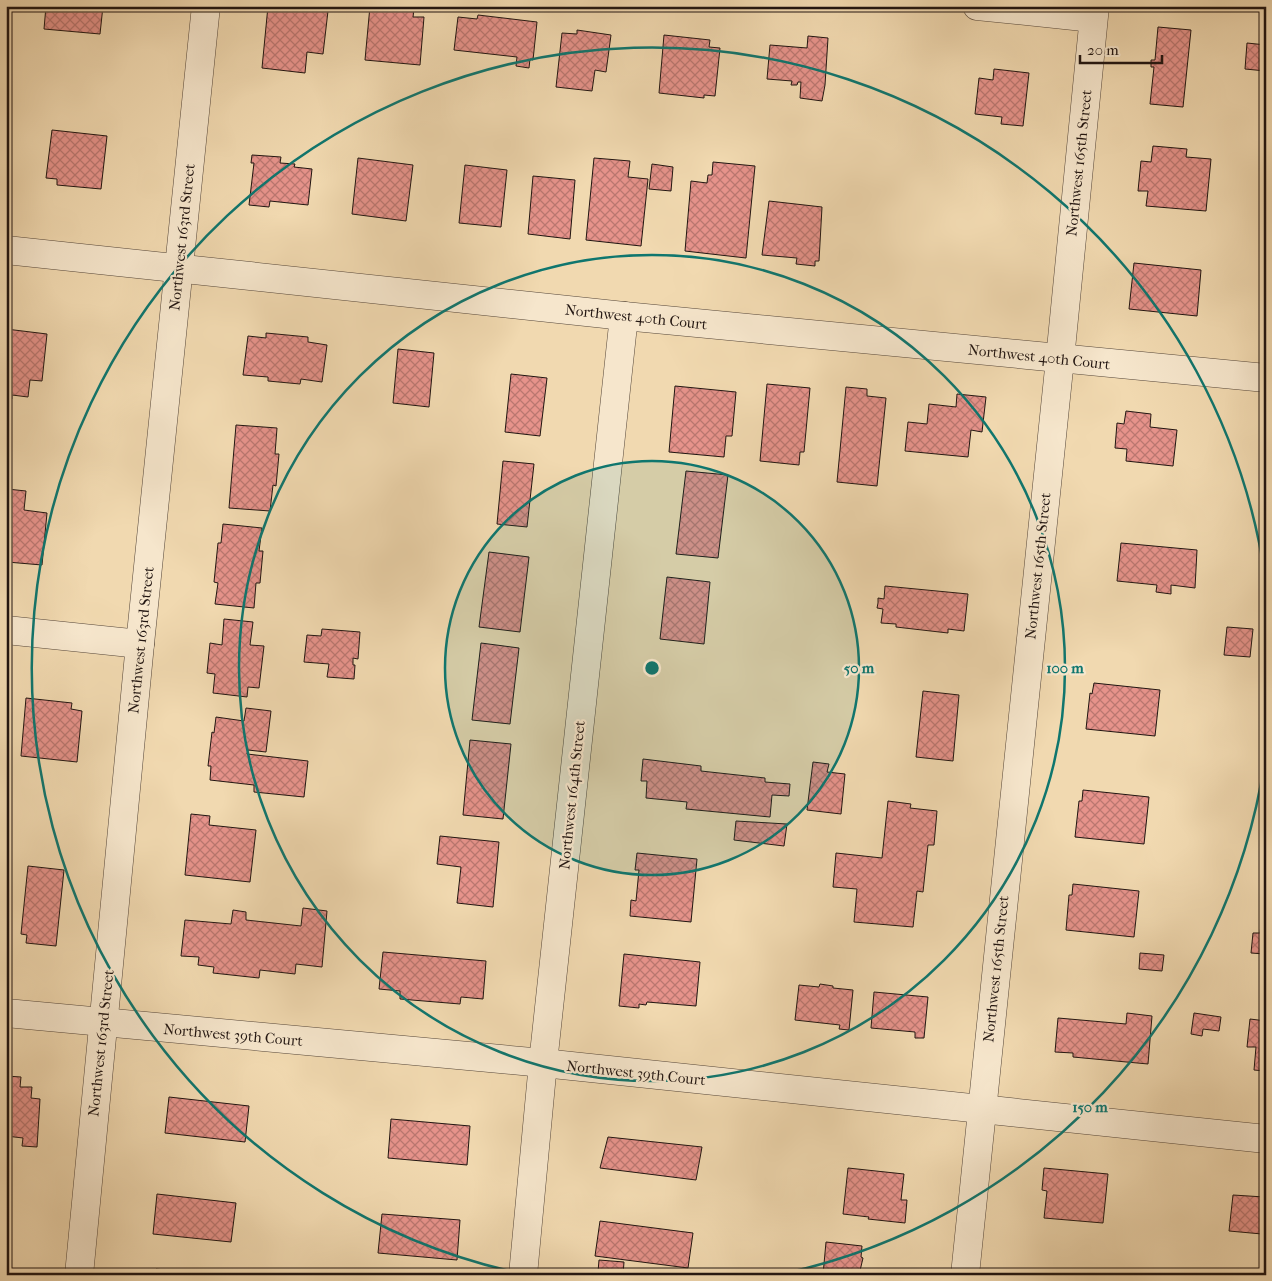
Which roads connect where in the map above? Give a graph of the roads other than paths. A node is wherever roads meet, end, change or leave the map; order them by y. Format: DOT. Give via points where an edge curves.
graph roads {
  1 [pos="206,6"];
  2 [pos="977,6"];
  3 [pos="1094,12"];
  4 [pos="6,250"];
  5 [pos="179,269"];
  6 [pos="624,316"];
  7 [pos="1060,359"];
  8 [pos="1266,378"];
  9 [pos="6,630"];
  10 [pos="140,644"];
  11 [pos="6,1013"];
  12 [pos="103,1023"];
  13 [pos="543,1063"];
  14 [pos="981,1109"];
  15 [pos="1266,1139"];
  16 [pos="79,1275"];
  17 [pos="523,1275"];
  18 [pos="965,1275"];
  1 -- 5 [label="street, Northwest 163rd Street"];
  2 -- 3 [label="street"];
  3 -- 7 [label="street, Northwest 165th Street"];
  4 -- 5 [label="street, Northwest 40th Court"];
  5 -- 6 [label="street, Northwest 40th Court"];
  5 -- 10 [label="street, Northwest 163rd Street"];
  6 -- 7 [label="street, Northwest 40th Court"];
  6 -- 13 [label="street, Northwest 164th Street"];
  7 -- 8 [label="street, Northwest 40th Court"];
  7 -- 14 [label="street, Northwest 165th Street"];
  9 -- 10 [label="street"];
  10 -- 12 [label="street, Northwest 163rd Street"];
  11 -- 12 [label="street, Northwest 39th Court"];
  12 -- 13 [label="street, Northwest 39th Court"];
  12 -- 16 [label="street, Northwest 163rd Street"];
  13 -- 14 [label="street, Northwest 39th Court"];
  13 -- 17 [label="street, Northwest 164th Street"];
  14 -- 15 [label="street, Northwest 39th Court"];
  14 -- 18 [label="street, Northwest 165th Street"];
}
